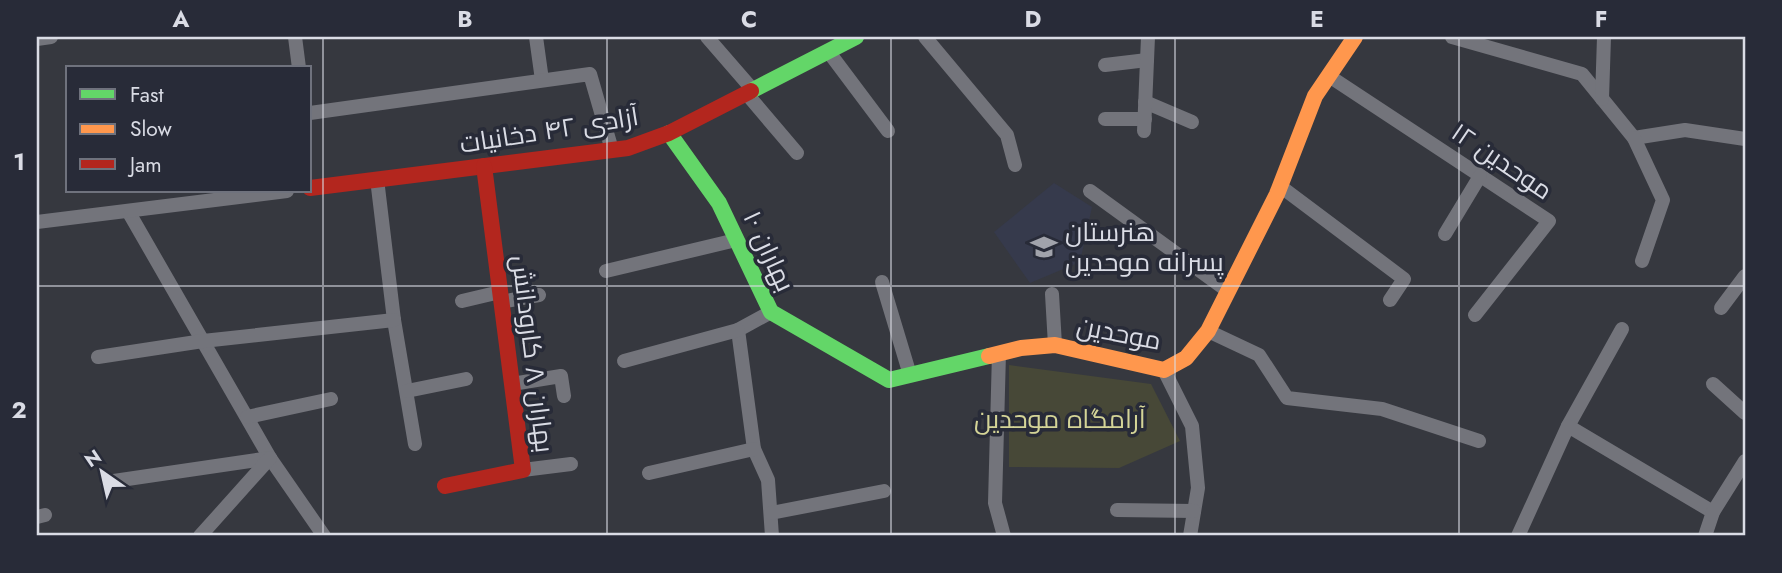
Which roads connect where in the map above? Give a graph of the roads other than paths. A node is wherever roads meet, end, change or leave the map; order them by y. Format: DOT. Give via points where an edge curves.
graph roads {
  1 [pos="51,37"];
  2 [pos="295,37"];
  3 [pos="536,37"];
  4 [pos="707,37"];
  5 [pos="856,37"];
  6 [pos="925,37"];
  7 [pos="1148,37"];
  8 [pos="1162,37"];
  9 [pos="1354,37"];
  10 [pos="1452,37"];
  11 [pos="1604,37"];
  12 [pos="37,38"];
  13 [pos="828,51"];
  14 [pos="1147,60"];
  15 [pos="1105,65"];
  16 [pos="299,66"];
  17 [pos="1329,76"];
  18 [pos="542,80"];
  19 [pos="749,91"];
  20 [pos="1602,99"];
  21 [pos="1145,102"];
  22 [pos="312,113"];
  23 [pos="1105,119"];
  24 [pos="1192,122"];
  25 [pos="888,131"];
  26 [pos="669,134"];
  27 [pos="1634,138"];
  28 [pos="1745,139"];
  29 [pos="612,150"];
  30 [pos="797,153"];
  31 [pos="484,166"];
  32 [pos="1015,166"];
  33 [pos="1480,176"];
  34 [pos="377,179"];
  35 [pos="1280,186"];
  36 [pos="312,188"];
  37 [pos="1090,191"];
  38 [pos="279,192"];
  39 [pos="128,211"];
  40 [pos="37,222"];
  41 [pos="1445,234"];
  42 [pos="736,240"];
  43 [pos="1642,261"];
  44 [pos="606,271"];
  45 [pos="1745,276"];
  46 [pos="883,282"];
  47 [pos="1228,291"];
  48 [pos="1052,294"];
  49 [pos="539,295"];
  50 [pos="501,297"];
  51 [pos="1390,300"];
  52 [pos="461,301"];
  53 [pos="1721,308"];
  54 [pos="771,312"];
  55 [pos="1475,315"];
  56 [pos="394,320"];
  57 [pos="1622,329"];
  58 [pos="738,330"];
  59 [pos="1208,331"];
  60 [pos="203,341"];
  61 [pos="1055,345"];
  62 [pos="999,353"];
  63 [pos="98,357"];
  64 [pos="624,361"];
  65 [pos="1164,370"];
  66 [pos="910,375"];
  67 [pos="466,379"];
  68 [pos="889,380"];
  69 [pos="512,384"];
  70 [pos="1713,384"];
  71 [pos="407,391"];
  72 [pos="564,396"];
  73 [pos="331,399"];
  74 [pos="1745,413"];
  75 [pos="247,417"];
  76 [pos="1568,426"];
  77 [pos="1479,441"];
  78 [pos="415,444"];
  79 [pos="754,449"];
  80 [pos="271,458"];
  81 [pos="571,464"];
  82 [pos="523,470"];
  83 [pos="1743,471"];
  84 [pos="649,473"];
  85 [pos="107,482"];
  86 [pos="445,486"];
  87 [pos="884,491"];
  88 [pos="1117,510"];
  89 [pos="1194,511"];
  90 [pos="1713,512"];
  91 [pos="771,513"];
  92 [pos="200,536"];
  93 [pos="324,536"];
  94 [pos="772,536"];
  95 [pos="1004,536"];
  96 [pos="1190,536"];
  97 [pos="1518,536"];
  98 [pos="1705,536"];
  1 -- 12 [label="street"];
  2 -- 16 [label="street"];
  3 -- 18 [label="street"];
  4 -- 19 [label="street"];
  5 -- 13 [label="street, آزادی ۴۲ دخانیات"];
  6 -- 32 [label="street" via="1007,135"];
  7 -- 8 [label="street"];
  7 -- 14 [label="street"];
  9 -- 17 [label="street, موحدین"];
  10 -- 20 [label="street" via="1582,75"];
  11 -- 20 [label="street"];
  13 -- 19 [label="street, آزادی ۴۲ دخانیات"];
  13 -- 25 [label="street"];
  14 -- 15 [label="street"];
  14 -- 21 [label="street"];
  17 -- 33 [label="street, موحدین ۱۲"];
  17 -- 35 [label="street, موحدین" via="1315,96"];
  18 -- 22 [label="street"];
  18 -- 29 [label="street" via="590,74"];
  19 -- 26 [label="street, آزادی ۴۲ دخانیات"];
  19 -- 30 [label="street"];
  20 -- 27 [label="street"];
  21 -- 23 [label="street" via="1144,125"];
  21 -- 24 [label="street"];
  26 -- 29 [label="street, آزادی ۴۲ دخانیات"];
  26 -- 42 [label="street, بهاران ۱۰" via="719,203"];
  27 -- 28 [label="street" via="1685,130"];
  27 -- 43 [label="street" via="1663,200"];
  29 -- 31 [label="street, آزادی ۴۲ دخانیات"];
  31 -- 34 [label="street, آزادی ۴۲ دخانیات"];
  31 -- 50 [label="street, بهاران ۸ کارودانش"];
  33 -- 41 [label="street"];
  33 -- 55 [label="street, موحدین ۱۲" via="1549,221"];
  34 -- 36 [label="street, آزادی ۴۲ دخانیات"];
  34 -- 56 [label="street"];
  35 -- 47 [label="street, موحدین"];
  35 -- 51 [label="street" via="1404,279"];
  37 -- 47 [label="street"];
  38 -- 39 [label="street"];
  39 -- 40 [label="street"];
  39 -- 60 [label="street"];
  42 -- 44 [label="street"];
  42 -- 54 [label="street, بهاران ۱۰"];
  45 -- 53 [label="street"];
  46 -- 66 [label="street"];
  47 -- 59 [label="street, موحدین"];
  48 -- 61 [label="street"];
  49 -- 50 [label="street"];
  50 -- 52 [label="street"];
  50 -- 69 [label="street, بهاران ۸ کارودانش"];
  54 -- 58 [label="street"];
  54 -- 68 [label="street, بهاران ۱۰"];
  56 -- 60 [label="street"];
  56 -- 71 [label="street"];
  57 -- 76 [label="street"];
  58 -- 64 [label="street"];
  58 -- 79 [label="street"];
  59 -- 65 [label="street, موحدین" via="1186,358"];
  59 -- 77 [label="street" via="1259,355 1287,398 1382,409"];
  60 -- 63 [label="street"];
  60 -- 75 [label="street"];
  61 -- 62 [label="street, موحدین"];
  61 -- 65 [label="street, موحدین"];
  62 -- 66 [label="street, موحدین"];
  62 -- 95 [label="street" via="995,503"];
  65 -- 89 [label="street" via="1192,426 1198,488"];
  66 -- 68 [label="street, موحدین"];
  67 -- 71 [label="street"];
  69 -- 72 [label="street" via="561,376"];
  69 -- 82 [label="street, بهاران ۸ کارودانش"];
  70 -- 74 [label="street"];
  71 -- 78 [label="street"];
  73 -- 75 [label="street"];
  75 -- 80 [label="street"];
  76 -- 90 [label="street"];
  76 -- 97 [label="street"];
  79 -- 84 [label="street"];
  79 -- 91 [label="street" via="768,480"];
  80 -- 85 [label="street"];
  80 -- 92 [label="street"];
  80 -- 93 [label="street"];
  81 -- 82 [label="street"];
  82 -- 86 [label="street, بهاران ۸ کارودانش"];
  83 -- 90 [label="street"];
  87 -- 91 [label="street"];
  88 -- 89 [label="street"];
  89 -- 96 [label="street"];
  90 -- 98 [label="street"];
  91 -- 94 [label="street"];
}
